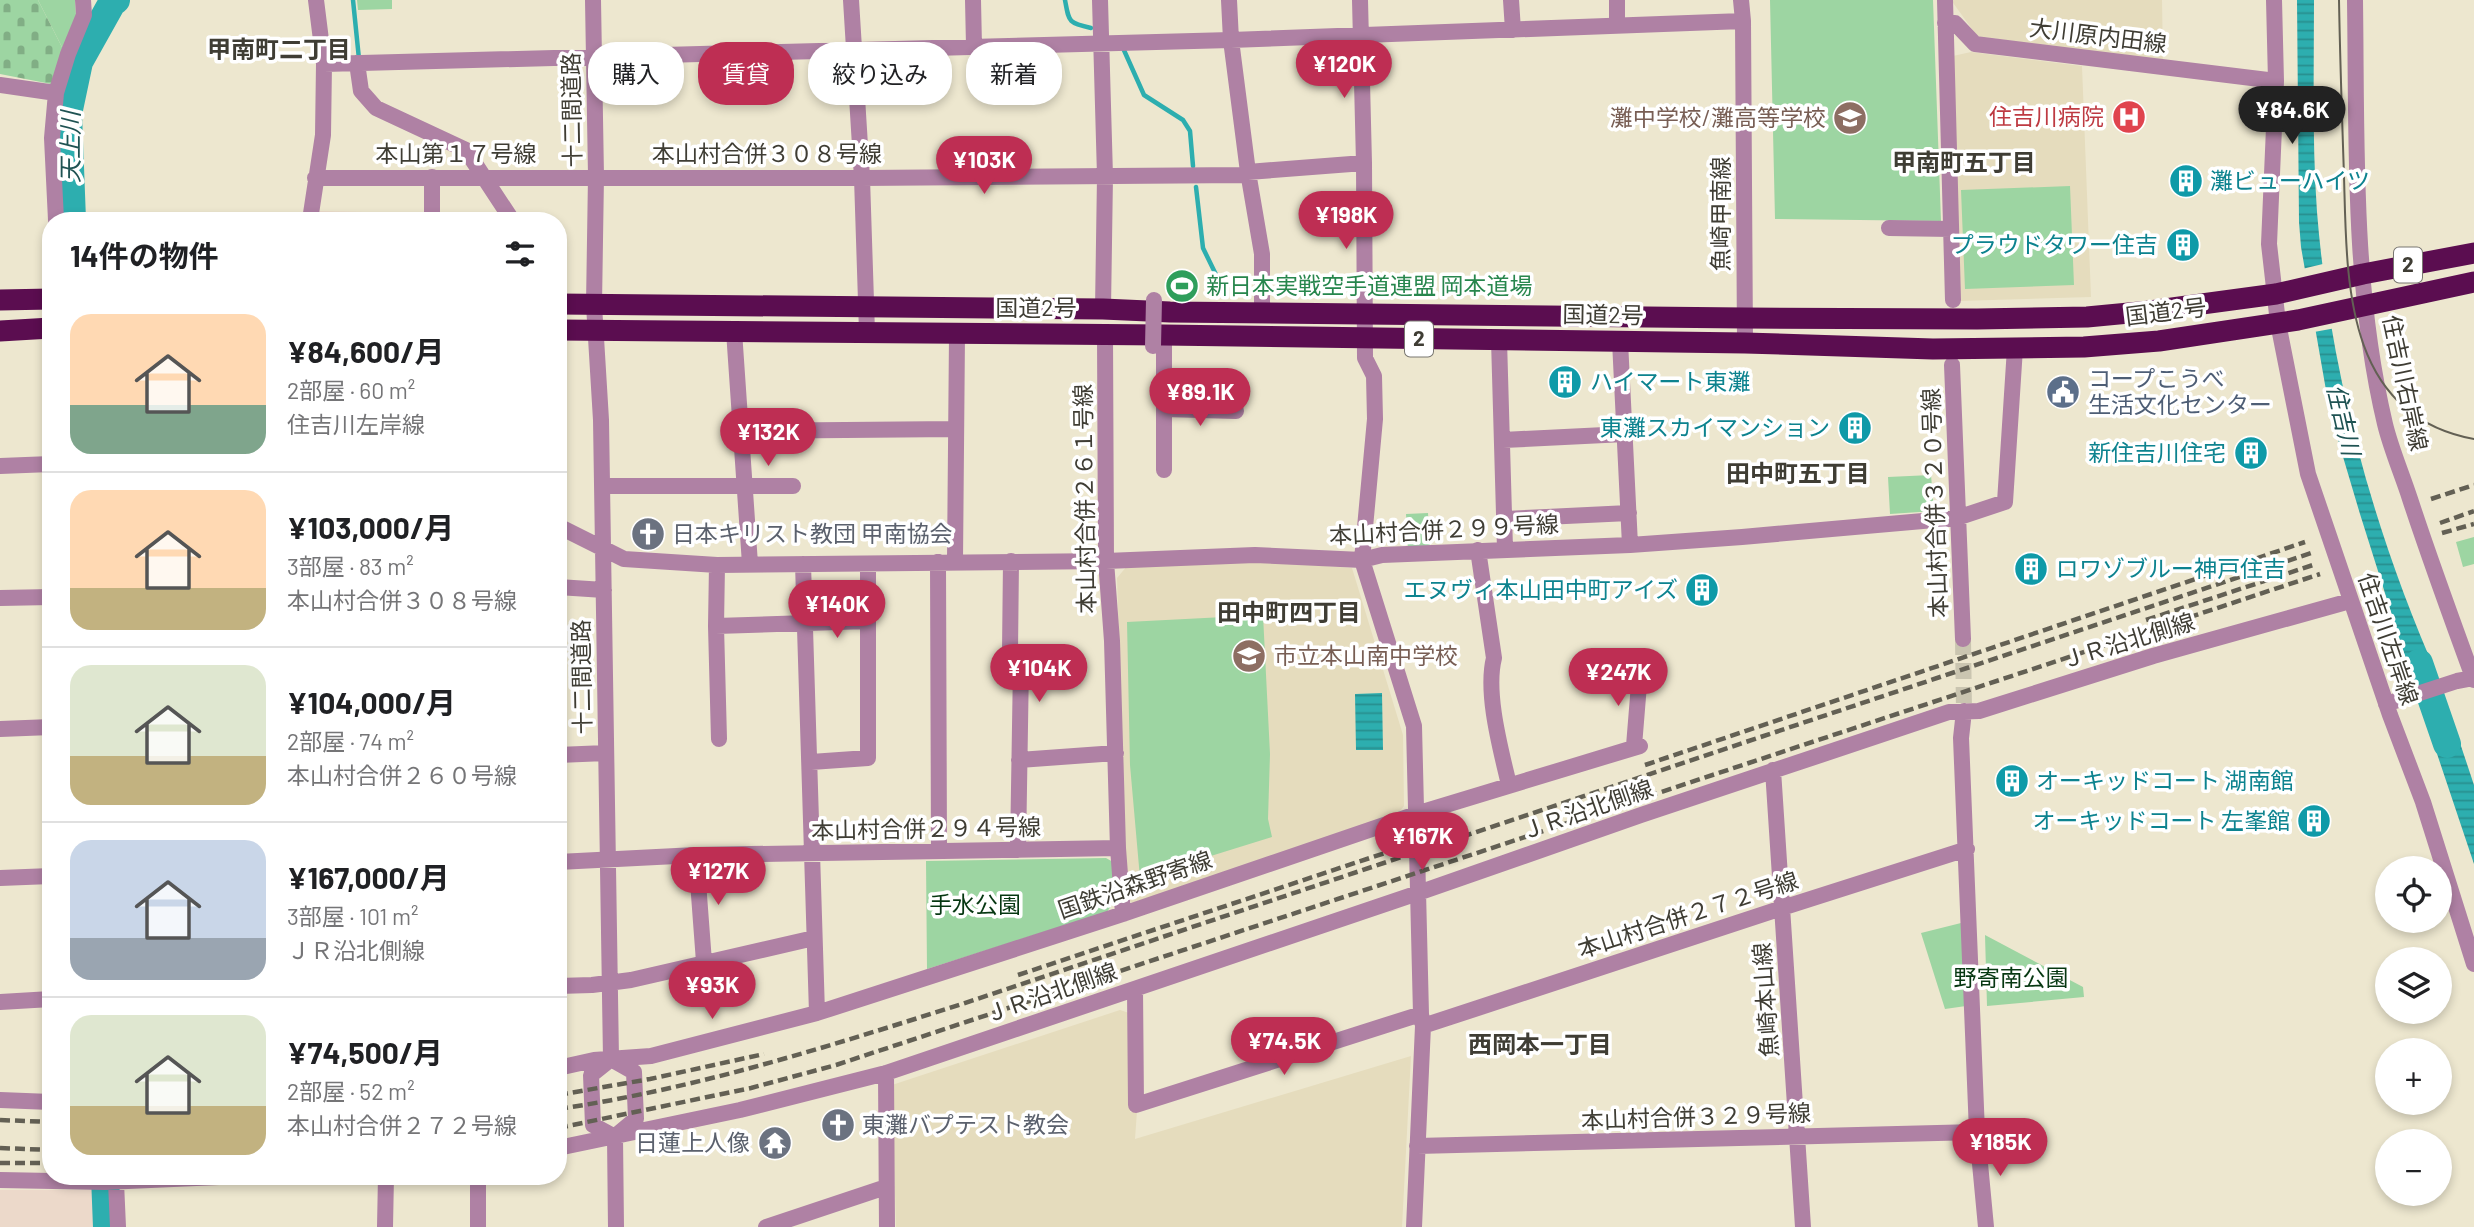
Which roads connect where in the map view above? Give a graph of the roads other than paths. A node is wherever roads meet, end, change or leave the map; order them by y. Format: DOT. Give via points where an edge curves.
graph roads {
  1 [pos="98,0"];
  2 [pos="316,0"];
  3 [pos="593,0"];
  4 [pos="851,0"];
  5 [pos="973,0"];
  6 [pos="1100,0"];
  7 [pos="1229,0"];
  8 [pos="1360,0"];
  9 [pos="1511,0"];
  10 [pos="1617,0"];
  11 [pos="1741,0"];
  12 [pos="1945,0"];
  13 [pos="2274,0"];
  14 [pos="2355,0"];
  15 [pos="84,8"];
  16 [pos="1743,21"];
  17 [pos="1945,23"];
  18 [pos="1617,26"];
  19 [pos="1513,30"];
  20 [pos="1361,35"];
  21 [pos="1231,40"];
  22 [pos="594,42"];
  23 [pos="854,42"];
  24 [pos="974,42"];
  25 [pos="1101,42"];
  26 [pos="1062,43"];
  27 [pos="808,51"];
  28 [pos="684,55"];
  29 [pos="588,58"];
  30 [pos="360,63"];
  31 [pos="324,64"];
  32 [pos="2276,81"];
  33 [pos="0,85"];
  34 [pos="56,93"];
  35 [pos="595,105"];
  36 [pos="857,105"];
  37 [pos="1364,163"];
  38 [pos="1248,172"];
  39 [pos="596,176"];
  40 [pos="1105,176"];
  41 [pos="432,177"];
  42 [pos="485,177"];
  43 [pos="315,178"];
  44 [pos="862,178"];
  45 [pos="56,212"];
  46 [pos="311,212"];
  47 [pos="432,212"];
  48 [pos="507,212"];
  49 [pos="1889,228"];
  50 [pos="1951,229"];
  51 [pos="2474,253"];
  52 [pos="2363,274"];
  53 [pos="2474,282"];
  54 [pos="2285,292"];
  55 [pos="42,299"];
  56 [pos="0,300"];
  57 [pos="1154,300"];
  58 [pos="1953,300"];
  59 [pos="567,304"];
  60 [pos="594,305"];
  61 [pos="865,307"];
  62 [pos="2356,308"];
  63 [pos="1103,309"];
  64 [pos="1262,312"];
  65 [pos="1365,314"];
  66 [pos="1744,318"];
  67 [pos="2288,321"];
  68 [pos="42,329"];
  69 [pos="596,329"];
  70 [pos="567,330"];
  71 [pos="0,331"];
  72 [pos="734,331"];
  73 [pos="867,332"];
  74 [pos="1105,334"];
  75 [pos="957,335"];
  76 [pos="1365,338"];
  77 [pos="1159,340"];
  78 [pos="1499,340"];
  79 [pos="1620,341"];
  80 [pos="1745,343"];
  81 [pos="2015,348"];
  82 [pos="1952,365"];
  83 [pos="1165,409"];
  84 [pos="1236,411"];
  85 [pos="956,429"];
  86 [pos="740,431"];
  87 [pos="1625,434"];
  88 [pos="1503,440"];
  89 [pos="42,464"];
  90 [pos="0,466"];
  91 [pos="1164,470"];
  92 [pos="602,486"];
  93 [pos="744,486"];
  94 [pos="793,486"];
  95 [pos="1629,513"];
  96 [pos="1957,518"];
  97 [pos="1505,519"];
  98 [pos="567,531"];
  99 [pos="1630,545"];
  100 [pos="1505,549"];
  101 [pos="604,550"];
  102 [pos="1478,550"];
  103 [pos="1362,560"];
  104 [pos="955,561"];
  105 [pos="1011,561"];
  106 [pos="1106,561"];
  107 [pos="937,562"];
  108 [pos="750,564"];
  109 [pos="803,564"];
  110 [pos="868,564"];
  111 [pos="717,565"];
  112 [pos="567,588"];
  113 [pos="604,590"];
  114 [pos="42,597"];
  115 [pos="0,598"];
  116 [pos="2350,601"];
  117 [pos="868,621"];
  118 [pos="804,623"];
  119 [pos="716,626"];
  120 [pos="1963,639"];
  121 [pos="1640,672"];
  122 [pos="2470,679"];
  123 [pos="2386,704"];
  124 [pos="1964,711"];
  125 [pos="42,727"];
  126 [pos="0,729"];
  127 [pos="719,739"];
  128 [pos="606,753"];
  129 [pos="1116,753"];
  130 [pos="567,755"];
  131 [pos="1019,760"];
  132 [pos="811,762"];
  133 [pos="1773,770"];
  134 [pos="1509,785"];
  135 [pos="1416,814"];
  136 [pos="1118,848"];
  137 [pos="1967,849"];
  138 [pos="1018,850"];
  139 [pos="939,851"];
  140 [pos="812,853"];
  141 [pos="696,855"];
  142 [pos="608,860"];
  143 [pos="567,862"];
  144 [pos="42,876"];
  145 [pos="0,878"];
  146 [pos="1418,893"];
  147 [pos="1782,908"];
  148 [pos="1123,914"];
  149 [pos="814,938"];
  150 [pos="704,962"];
  151 [pos="2474,964"];
  152 [pos="611,982"];
  153 [pos="567,985"];
  154 [pos="1135,989"];
  155 [pos="42,1000"];
  156 [pos="0,1002"];
  157 [pos="817,1013"];
  158 [pos="1422,1020"];
  159 [pos="611,1059"];
  160 [pos="567,1066"];
  161 [pos="886,1073"];
  162 [pos="0,1100"];
  163 [pos="42,1102"];
  164 [pos="1977,1132"];
  165 [pos="615,1136"];
  166 [pos="1798,1136"];
  167 [pos="567,1146"];
  168 [pos="1417,1146"];
  169 [pos="0,1180"];
  170 [pos="42,1181"];
  171 [pos="116,1185"];
  172 [pos="386,1185"];
  173 [pos="478,1185"];
  174 [pos="886,1187"];
  175 [pos="786,1224"];
  176 [pos="118,1227"];
  177 [pos="385,1227"];
  178 [pos="478,1227"];
  179 [pos="616,1227"];
  180 [pos="766,1227"];
  181 [pos="887,1227"];
  182 [pos="1414,1227"];
  183 [pos="1803,1227"];
  184 [pos="1986,1227"];
  1 -- 15 [label="street"];
  2 -- 31 [label="street"];
  3 -- 22 [label="street, 十二間道路"];
  4 -- 23 [label="street"];
  5 -- 24 [label="street"];
  6 -- 25 [label="street"];
  7 -- 21 [label="street"];
  8 -- 20 [label="street"];
  9 -- 19 [label="street"];
  10 -- 18 [label="street"];
  11 -- 16 [label="street, 魚崎甲南線"];
  12 -- 17 [label="street"];
  13 -- 32 [label="street"];
  14 -- 52 [label="street, 住吉川右岸線"];
  15 -- 34 [label="street"];
  16 -- 18 [label="street"];
  16 -- 66 [label="street, 魚崎甲南線"];
  17 -- 32 [label="street, 大川原内田線" via="1955,23 1975,44"];
  17 -- 50 [label="street"];
  18 -- 19 [label="street"];
  19 -- 20 [label="street"];
  20 -- 21 [label="street"];
  20 -- 37 [label="street"];
  21 -- 25 [label="street"];
  21 -- 38 [label="street"];
  25 -- 26 [label="street"];
  25 -- 40 [label="street"];
  27 -- 28 [label="street"];
  29 -- 30 [label="street"];
  30 -- 31 [label="street"];
  30 -- 42 [label="street" via="361,91 376,108 466,150"];
  31 -- 43 [label="street" via="323,135"];
  32 -- 54 [label="street" via="2269,244"];
  33 -- 34 [label="street"];
  34 -- 45 [label="street" via="52,138"];
  35 -- 39 [label="street, 十二間道路"];
  36 -- 44 [label="street"];
  37 -- 38 [label="street, 本山村合併３０８号線"];
  37 -- 65 [label="street"];
  38 -- 40 [label="street, 本山村合併３０８号線"];
  38 -- 64 [label="street" via="1262,254"];
  39 -- 42 [label="street, 本山第１７号線"];
  39 -- 44 [label="street, 本山村合併３０８号線"];
  39 -- 60 [label="street, 十二間道路"];
  40 -- 44 [label="street, 本山村合併３０８号線"];
  40 -- 63 [label="street"];
  41 -- 42 [label="street, 本山第１７号線"];
  41 -- 43 [label="street, 本山第１７号線"];
  41 -- 47 [label="street"];
  42 -- 48 [label="street"];
  43 -- 46 [label="street"];
  44 -- 61 [label="street"];
  49 -- 50 [label="street"];
  50 -- 58 [label="street"];
  51 -- 52 [label="highway, 国道2号 / 2"];
  52 -- 54 [label="highway, 国道2号 / 2"];
  52 -- 62 [label="street, 住吉川右岸線"];
  53 -- 62 [label="highway, 国道2号 / 2"];
  54 -- 66 [label="highway, 国道2号 / 2" via="2087,317"];
  54 -- 67 [label="street, 住吉川左岸線"];
  55 -- 56 [label="highway"];
  57 -- 77 [label="street, bridge"];
  59 -- 60 [label="highway, 国道2号 / 2"];
  60 -- 61 [label="highway, 国道2号 / 2"];
  60 -- 69 [label="street, 十二間道路"];
  61 -- 63 [label="highway, 国道2号 / 2"];
  61 -- 73 [label="street"];
  62 -- 67 [label="highway, 国道2号 / 2"];
  62 -- 122 [label="street, 住吉川右岸線" via="2386,426"];
  63 -- 64 [label="highway, 国道2号 / 2"];
  64 -- 65 [label="highway, 国道2号 / 2"];
  65 -- 66 [label="highway, 国道2号 / 2"];
  65 -- 76 [label="street"];
  66 -- 80 [label="street, 魚崎甲南線"];
  67 -- 81 [label="highway, 国道2号 / 2" via="2159,341"];
  67 -- 116 [label="street, 住吉川左岸線" via="2308,474"];
  68 -- 71 [label="highway"];
  69 -- 70 [label="highway, 国道2号 / 2"];
  69 -- 72 [label="highway, 国道2号 / 2"];
  69 -- 92 [label="street, 十二間道路"];
  72 -- 73 [label="highway, 国道2号 / 2"];
  72 -- 86 [label="street"];
  73 -- 75 [label="highway, 国道2号 / 2"];
  74 -- 75 [label="highway, 国道2号 / 2"];
  74 -- 77 [label="highway, 国道2号 / 2"];
  74 -- 106 [label="street, 本山村合併２６１号線"];
  75 -- 85 [label="street"];
  76 -- 77 [label="highway, 国道2号 / 2"];
  76 -- 78 [label="highway, 国道2号 / 2"];
  76 -- 103 [label="street" via="1365,358 1374,376 1375,419"];
  77 -- 83 [label="street"];
  78 -- 79 [label="highway, 国道2号 / 2"];
  78 -- 88 [label="street"];
  79 -- 80 [label="highway, 国道2号 / 2"];
  79 -- 87 [label="street"];
  80 -- 81 [label="highway, 国道2号 / 2"];
  81 -- 96 [label="street, 本山村合併２９９号線" via="2005,502"];
  82 -- 96 [label="street, 本山村合併３２０号線"];
  83 -- 84 [label="street"];
  83 -- 91 [label="street"];
  85 -- 86 [label="street"];
  85 -- 104 [label="street"];
  86 -- 93 [label="street"];
  87 -- 88 [label="street"];
  87 -- 95 [label="street"];
  88 -- 97 [label="street"];
  89 -- 90 [label="street"];
  92 -- 93 [label="street"];
  92 -- 101 [label="street, 十二間道路"];
  93 -- 94 [label="street"];
  93 -- 108 [label="street"];
  95 -- 97 [label="street"];
  95 -- 99 [label="street"];
  96 -- 99 [label="street, 本山村合併２９９号線"];
  96 -- 120 [label="street, 本山村合併３２０号線"];
  97 -- 100 [label="street"];
  98 -- 101 [label="street, 本山村合併２９９号線"];
  99 -- 100 [label="street, 本山村合併２９９号線"];
  100 -- 102 [label="street, 本山村合併２９９号線"];
  101 -- 111 [label="street, 本山村合併２９９号線" via="624,559"];
  101 -- 113 [label="street, 十二間道路"];
  102 -- 103 [label="street, 本山村合併２９９号線"];
  102 -- 134 [label="street" via="1494,658 1496,727"];
  103 -- 106 [label="street, 本山村合併２９９号線" via="1255,555"];
  103 -- 135 [label="street" via="1414,726"];
  104 -- 105 [label="street, 本山村合併２９９号線"];
  104 -- 107 [label="street, 本山村合併２９９号線"];
  105 -- 106 [label="street, 本山村合併２９９号線"];
  105 -- 131 [label="street" via="1010,651 1021,665"];
  106 -- 129 [label="street, 本山村合併２６１号線"];
  107 -- 110 [label="street, 本山村合併２９９号線"];
  107 -- 139 [label="street"];
  108 -- 109 [label="street, 本山村合併２９９号線"];
  108 -- 111 [label="street, 本山村合併２９９号線"];
  109 -- 110 [label="street, 本山村合併２９９号線"];
  109 -- 118 [label="street"];
  110 -- 117 [label="street"];
  111 -- 119 [label="street"];
  112 -- 113 [label="street"];
  113 -- 128 [label="street, 十二間道路"];
  114 -- 115 [label="street"];
  116 -- 123 [label="street, 住吉川左岸線"];
  116 -- 124 [label="street, ＪＲ沿北側線" via="1979,711"];
  117 -- 118 [label="street"];
  117 -- 132 [label="street" via="868,758"];
  118 -- 119 [label="street"];
  118 -- 132 [label="street"];
  119 -- 127 [label="street"];
  121 -- 134 [label="street, 国鉄沿森野寄線" via="1637,746"];
  122 -- 123 [label="street"];
  123 -- 151 [label="street, 住吉川左岸線" via="2423,802"];
  124 -- 133 [label="street, ＪＲ沿北側線"];
  124 -- 137 [label="street" via="1961,738"];
  125 -- 126 [label="street"];
  128 -- 130 [label="street"];
  128 -- 142 [label="street, 十二間道路"];
  129 -- 131 [label="street"];
  129 -- 136 [label="street, 本山村合併２６１号線"];
  131 -- 138 [label="street"];
  132 -- 140 [label="street"];
  133 -- 146 [label="street, ＪＲ沿北側線"];
  133 -- 147 [label="street, 魚崎本山線"];
  134 -- 135 [label="street, 国鉄沿森野寄線"];
  135 -- 146 [label="street"];
  135 -- 148 [label="street, 国鉄沿森野寄線"];
  136 -- 138 [label="street, 本山村合併２９４号線"];
  136 -- 148 [label="street, 本山村合併２６１号線"];
  137 -- 147 [label="street, 本山村合併２７２号線"];
  137 -- 164 [label="street"];
  138 -- 139 [label="street, 本山村合併２９４号線"];
  139 -- 140 [label="street, 本山村合併２９４号線"];
  140 -- 141 [label="street, 本山村合併２９４号線"];
  140 -- 149 [label="street"];
  141 -- 142 [label="street, 本山村合併２９４号線"];
  141 -- 150 [label="street"];
  142 -- 143 [label="street, 本山村合併２９４号線"];
  142 -- 152 [label="street, 十二間道路"];
  144 -- 145 [label="street"];
  146 -- 154 [label="street, ＪＲ沿北側線"];
  146 -- 158 [label="street"];
  147 -- 158 [label="street, 本山村合併２７２号線"];
  147 -- 166 [label="street, 魚崎本山線"];
  148 -- 157 [label="street, 国鉄沿森野寄線"];
  149 -- 150 [label="street"];
  149 -- 157 [label="street"];
  150 -- 152 [label="street"];
  152 -- 153 [label="street"];
  152 -- 159 [label="street, 十二間道路"];
  154 -- 158 [label="street, 本山村合併２７２号線" via="1136,1105"];
  154 -- 161 [label="street, ＪＲ沿北側線"];
  155 -- 156 [label="street"];
  157 -- 159 [label="street, 国鉄沿森野寄線" via="651,1056"];
  158 -- 168 [label="street"];
  159 -- 160 [label="street, 国鉄沿森野寄線"];
  159 -- 165 [label="street" via="591,1075 593,1125"];
  159 -- 165 [label="street" via="634,1072 636,1119"];
  161 -- 165 [label="street, ＪＲ沿北側線"];
  161 -- 174 [label="street"];
  162 -- 163 [label="street"];
  164 -- 166 [label="street, 本山村合併３２９号線"];
  164 -- 184 [label="street"];
  165 -- 167 [label="street, ＪＲ沿北側線"];
  165 -- 179 [label="street"];
  166 -- 168 [label="street, 本山村合併３２９号線"];
  166 -- 183 [label="street, 魚崎本山線"];
  168 -- 182 [label="street"];
  169 -- 170 [label="street"];
  171 -- 176 [label="street"];
  172 -- 177 [label="street"];
  173 -- 178 [label="street"];
  174 -- 175 [label="street"];
  174 -- 181 [label="street"];
  175 -- 180 [label="street"];
}
